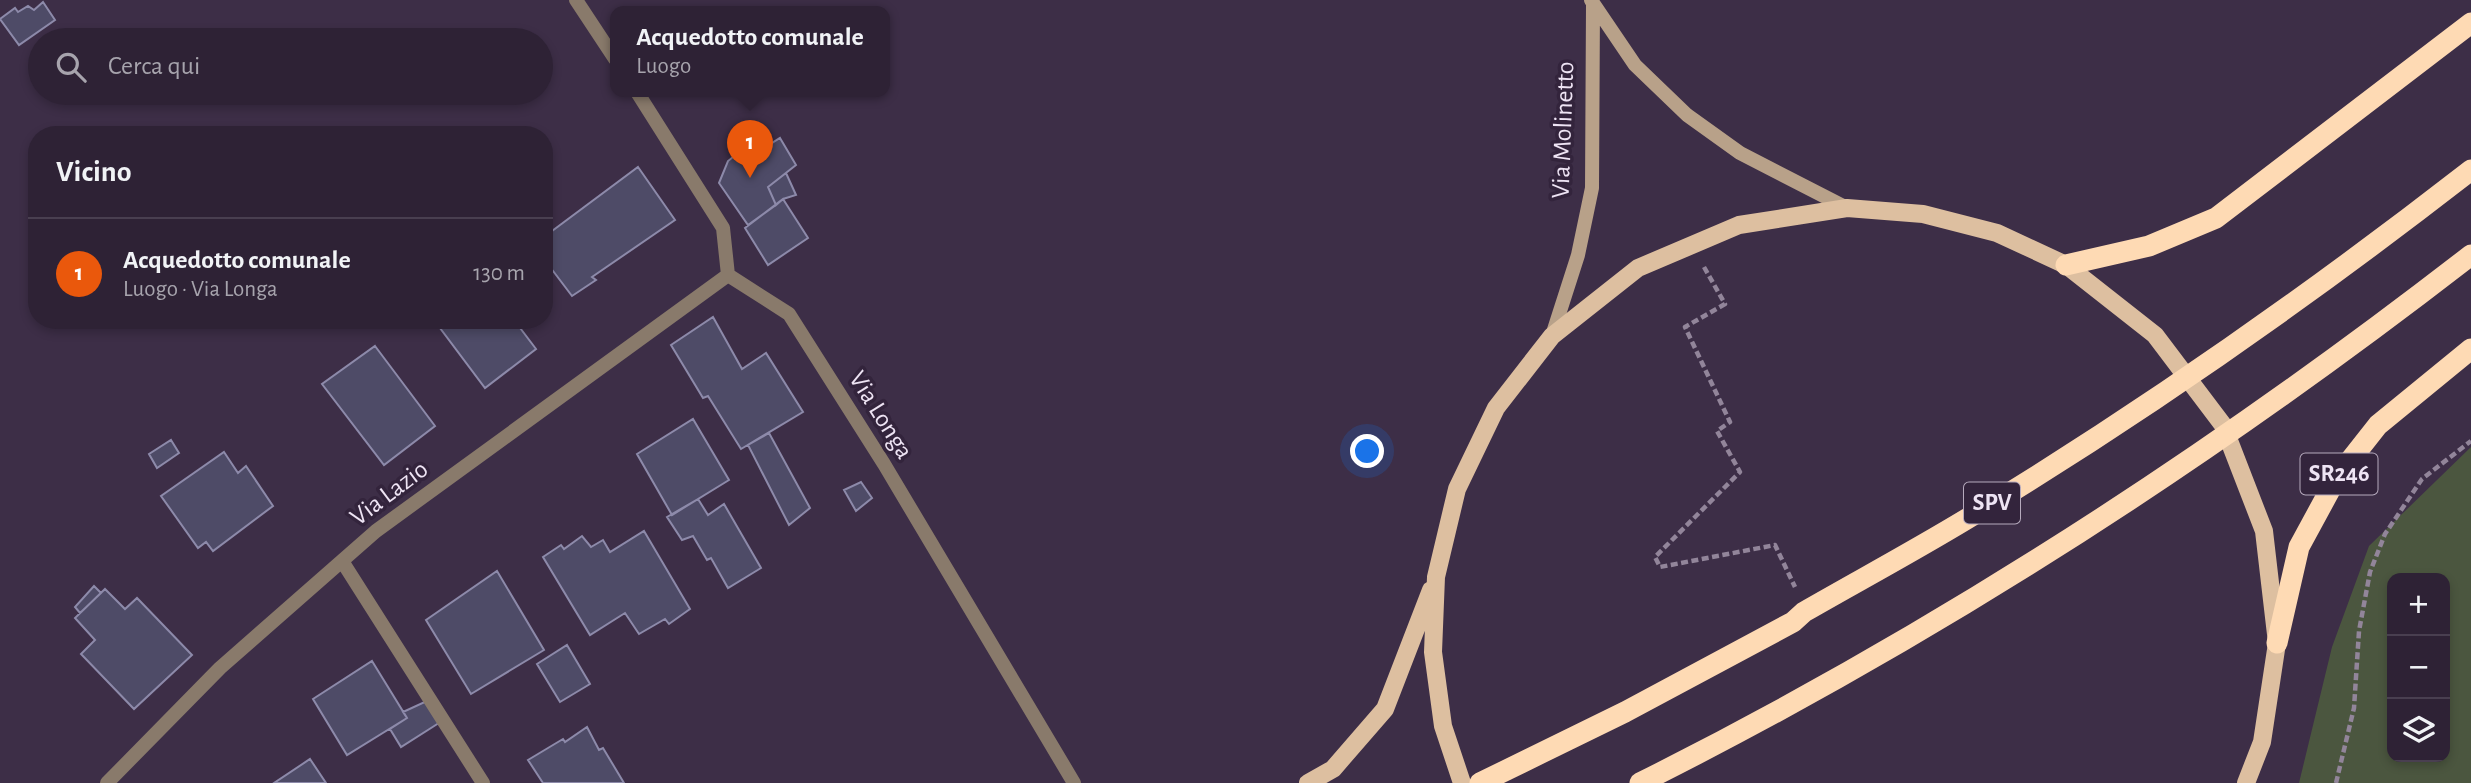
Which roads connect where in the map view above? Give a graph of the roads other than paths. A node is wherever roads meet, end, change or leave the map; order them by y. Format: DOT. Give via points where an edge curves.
graph roads {
  1 [pos="576,0"];
  2 [pos="1592,3"];
  3 [pos="2471,23"];
  4 [pos="610,51"];
  5 [pos="639,97"];
  6 [pos="2471,170"];
  7 [pos="1847,208"];
  8 [pos="2471,255"];
  9 [pos="2066,265"];
  10 [pos="728,275"];
  11 [pos="1552,336"];
  12 [pos="2471,349"];
  13 [pos="342,561"];
  14 [pos="1436,577"];
  15 [pos="2277,643"];
  16 [pos="107,783"];
  17 [pos="483,783"];
  18 [pos="1074,783"];
  19 [pos="1308,783"];
  20 [pos="1462,783"];
  21 [pos="1480,783"];
  22 [pos="1640,783"];
  23 [pos="2246,783"];
  1 -- 4 [label="street"];
  2 -- 7 [label="main road, Via Molinetto" via="1635,65 1687,115 1741,153"];
  2 -- 11 [label="main road, Via Molinetto" via="1591,188 1578,255"];
  3 -- 9 [label="highway" via="2216,218 2149,246"];
  5 -- 10 [label="street" via="723,228"];
  6 -- 21 [label="highway, SPV" via="2248,335 1965,520 1793,622"];
  7 -- 9 [label="main road, Via Molinetto" via="1923,214 1997,233"];
  7 -- 11 [label="main road, Via Molinetto" via="1739,225 1692,244 1638,268"];
  8 -- 22 [label="highway, SPV" via="2313,376 2003,581 1809,693"];
  9 -- 15 [label="main road, Via Molinetto" via="2155,335 2223,425 2264,531"];
  10 -- 13 [label="street, Via Lazio" via="376,531"];
  10 -- 18 [label="street, Via Longa" via="789,314"];
  11 -- 14 [label="main road, Via Molinetto" via="1496,408 1457,489"];
  12 -- 15 [label="highway, SR246" via="2378,425 2337,477 2299,547"];
  13 -- 16 [label="street, Via Lazio" via="220,668"];
  13 -- 17 [label="street"];
  14 -- 19 [label="main road" via="1385,709 1333,769"];
  14 -- 20 [label="main road, Via Molinetto" via="1433,652 1443,726"];
  15 -- 23 [label="main road, Via Molinetto" via="2262,742"];
}
